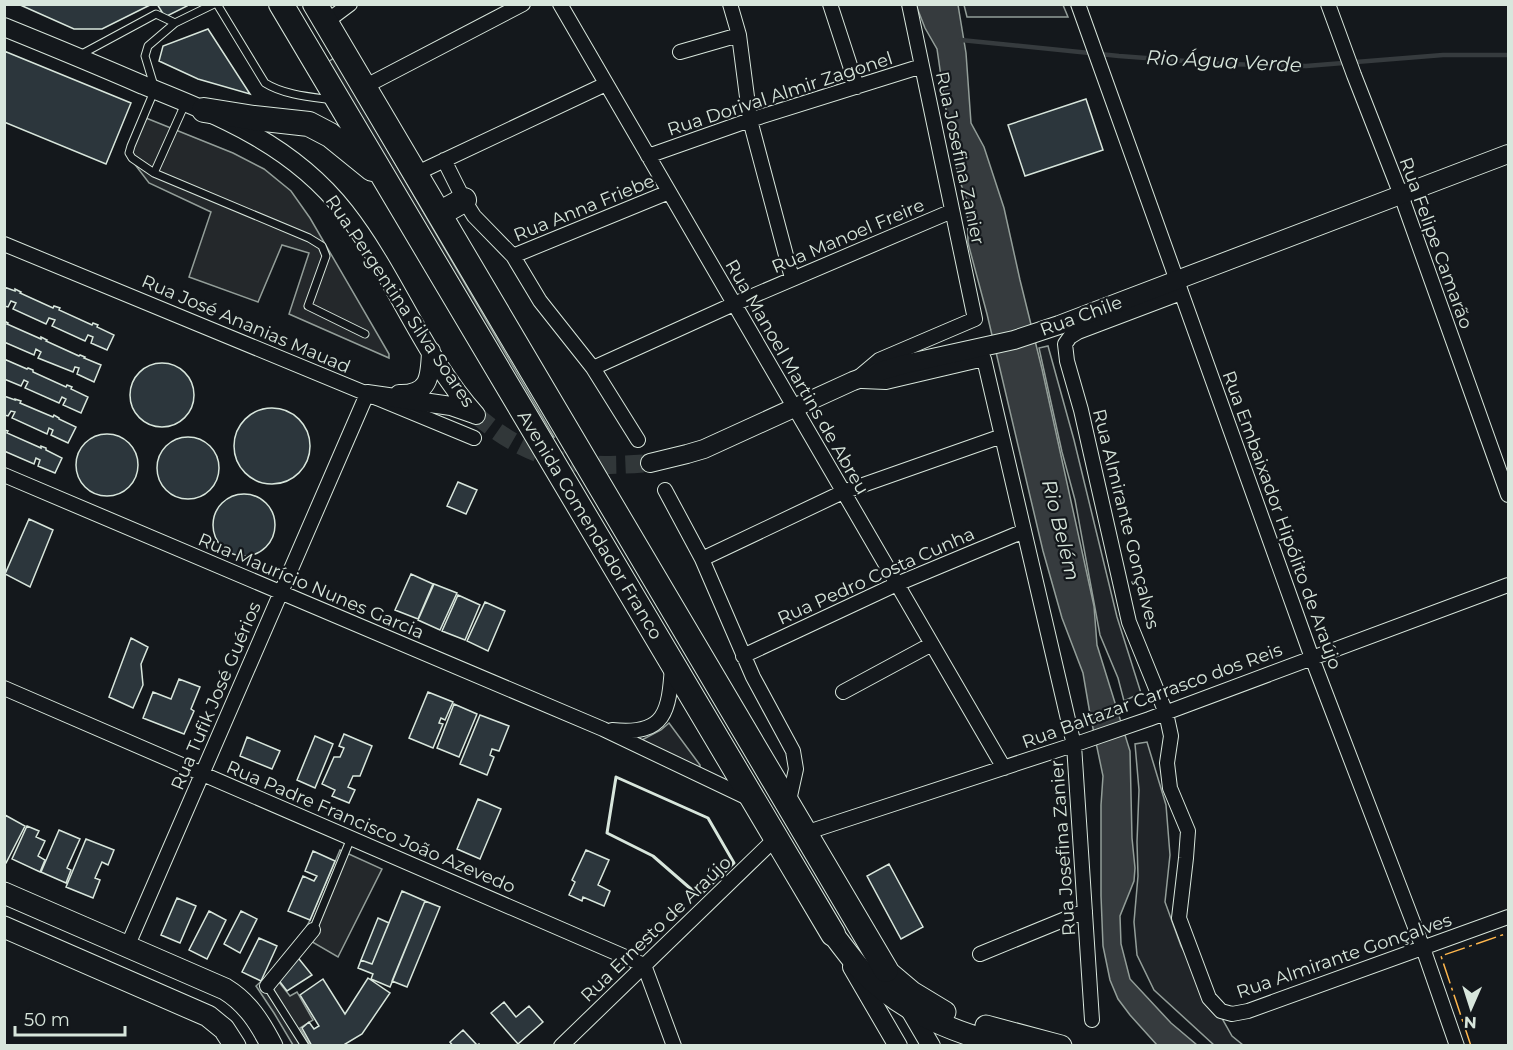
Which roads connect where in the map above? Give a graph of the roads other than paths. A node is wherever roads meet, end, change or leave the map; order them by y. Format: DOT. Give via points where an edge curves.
graph roads {
  1 [pos="216,4"];
  2 [pos="281,4"];
  3 [pos="350,4"];
  4 [pos="523,4"];
  5 [pos="560,4"];
  6 [pos="730,4"];
  7 [pos="830,4"];
  8 [pos="909,4"];
  9 [pos="1078,4"];
  10 [pos="1328,4"];
  11 [pos="320,13"];
  12 [pos="175,23"];
  13 [pos="4,27"];
  14 [pos="739,35"];
  15 [pos="680,52"];
  16 [pos="76,57"];
  17 [pos="922,66"];
  18 [pos="606,84"];
  19 [pos="364,87"];
  20 [pos="857,87"];
  21 [pos="155,89"];
  22 [pos="338,101"];
  23 [pos="195,106"];
  24 [pos="750,120"];
  25 [pos="1509,154"];
  26 [pos="648,156"];
  27 [pos="444,160"];
  28 [pos="154,173"];
  29 [pos="415,174"];
  30 [pos="384,178"];
  31 [pos="669,192"];
  32 [pos="1401,195"];
  33 [pos="464,200"];
  34 [pos="952,211"];
  35 [pos="439,214"];
  36 [pos="4,244"];
  37 [pos="513,256"];
  38 [pos="792,278"];
  39 [pos="1179,287"];
  40 [pos="734,304"];
  41 [pos="365,334"];
  42 [pos="431,351"];
  43 [pos="593,368"];
  44 [pos="853,381"];
  45 [pos="367,394"];
  46 [pos="794,408"];
  47 [pos="1002,436"];
  48 [pos="474,438"];
  49 [pos="638,440"];
  50 [pos="650,463"];
  51 [pos="4,476"];
  52 [pos="665,490"];
  53 [pos="843,492"];
  54 [pos="1509,495"];
  55 [pos="1024,531"];
  56 [pos="702,559"];
  57 [pos="897,584"];
  58 [pos="1509,585"];
  59 [pos="281,593"];
  60 [pos="932,644"];
  61 [pos="743,656"];
  62 [pos="1312,658"];
  63 [pos="672,663"];
  64 [pos="4,688"];
  65 [pos="843,692"];
  66 [pos="1166,713"];
  67 [pos="603,729"];
  68 [pos="1078,744"];
  69 [pos="1004,768"];
  70 [pos="202,774"];
  71 [pos="754,801"];
  72 [pos="788,805"];
  73 [pos="805,833"];
  74 [pos="351,838"];
  75 [pos="776,838"];
  76 [pos="4,893"];
  77 [pos="46,911"];
  78 [pos="1085,911"];
  79 [pos="1509,917"];
  80 [pos="4,927"];
  81 [pos="313,930"];
  82 [pos="833,934"];
  83 [pos="34,940"];
  84 [pos="128,947"];
  85 [pos="1423,948"];
  86 [pos="980,954"];
  87 [pos="644,965"];
  88 [pos="886,970"];
  89 [pos="267,986"];
  90 [pos="909,1008"];
  91 [pos="1092,1020"];
  92 [pos="235,1046"];
  93 [pos="272,1046"];
  94 [pos="305,1046"];
  95 [pos="561,1046"];
  96 [pos="674,1046"];
  97 [pos="898,1046"];
  98 [pos="931,1046"];
  99 [pos="1005,1046"];
  100 [pos="1061,1046"];
  101 [pos="1457,1046"];
  1 -- 12 [label="lane"];
  1 -- 22 [label="lane" via="265,83"];
  2 -- 22 [label="highway, Avenida Comendador Franco"];
  3 -- 11 [label="street"];
  4 -- 19 [label="street"];
  5 -- 18 [label="street, Rua Manoel Martins de Abreu"];
  6 -- 14 [label="street"];
  7 -- 20 [label="street"];
  8 -- 17 [label="street, Rua Josefina Zanier"];
  9 -- 39 [label="street, Rua Embaixador Hipólito de Araújo"];
  10 -- 32 [label="street, Rua Felipe Camarão"];
  11 -- 19 [label="highway, Avenida Comendador Franco"];
  12 -- 16 [label="lane" via="156,14"];
  12 -- 21 [label="lane" via="148,46 145,56"];
  13 -- 16 [label="main road, Rua Pergentina Silva Soares"];
  14 -- 15 [label="street"];
  14 -- 24 [label="street"];
  16 -- 21 [label="main road, Rua Pergentina Silva Soares"];
  17 -- 20 [label="street, Rua Dorival Almir Zagonel"];
  17 -- 34 [label="street, Rua Josefina Zanier"];
  18 -- 26 [label="street, Rua Manoel Martins de Abreu"];
  18 -- 27 [label="street"];
  19 -- 29 [label="highway, Avenida Comendador Franco"];
  20 -- 24 [label="street, Rua Dorival Almir Zagonel"];
  21 -- 23 [label="main road, Rua Pergentina Silva Soares"];
  21 -- 28 [label="lane" via="129,153"];
  22 -- 30 [label="highway, Avenida Comendador Franco"];
  23 -- 28 [label="lane" via="178,118"];
  23 -- 30 [label="highway" via="309,124 330,135"];
  23 -- 42 [label="main road, Rua Pergentina Silva Soares" via="270,145 300,165 330,193 360,233"];
  24 -- 26 [label="street, Rua Dorival Almir Zagonel"];
  24 -- 38 [label="street"];
  25 -- 32 [label="main road, Rua Chile"];
  26 -- 31 [label="street, Rua Manoel Martins de Abreu"];
  27 -- 29 [label="street"];
  27 -- 33 [label="street"];
  28 -- 41 [label="lane" via="322,246 326,256 308,306"];
  29 -- 35 [label="highway, Avenida Comendador Franco"];
  30 -- 63 [label="highway, Avenida Comendador Franco"];
  31 -- 37 [label="street, Rua Anna Friebe"];
  31 -- 40 [label="street, Rua Manoel Martins de Abreu"];
  32 -- 39 [label="main road, Rua Chile"];
  32 -- 54 [label="street, Rua Felipe Camarão"];
  33 -- 35 [label="highway"];
  33 -- 37 [label="street" via="474,216"];
  34 -- 38 [label="street, Rua Manoel Freire"];
  34 -- 44 [label="street, Rua Josefina Zanier" via="975,319 879,360"];
  35 -- 72 [label="highway, Avenida Comendador Franco"];
  36 -- 45 [label="street, Rua José Ananias Mauad"];
  37 -- 43 [label="street" via="540,301"];
  38 -- 40 [label="street, Rua Manoel Freire"];
  39 -- 44 [label="main road, Rua Chile" via="1014,340 905,364"];
  39 -- 62 [label="street, Rua Embaixador Hipólito de Araújo"];
  39 -- 66 [label="street, Rua Almirante Gonçalves" via="1078,332 1065,344 1129,622"];
  40 -- 43 [label="street, Rua Manoel Freire"];
  40 -- 46 [label="street, Rua Manoel Martins de Abreu"];
  42 -- 45 [label="main road" via="429,378 423,388 415,393"];
  42 -- 45 [label="main road, Rua Pergentina Silva Soares" via="461,398 477,415 451,406"];
  43 -- 49 [label="street"];
  44 -- 46 [label="main road, Rua Chile"];
  44 -- 47 [label="street, Rua Josefina Zanier" via="886,381 984,359"];
  45 -- 48 [label="street, Rua José Ananias Mauad"];
  45 -- 59 [label="street, Rua Tufik José Guérios"];
  46 -- 50 [label="main road, Rua Chile" via="704,448"];
  46 -- 53 [label="street, Rua Manoel Martins de Abreu"];
  47 -- 53 [label="street"];
  47 -- 55 [label="street, Rua Josefina Zanier"];
  51 -- 59 [label="street, Rua Maurício Nunes Garcia"];
  52 -- 56 [label="street"];
  53 -- 56 [label="street"];
  53 -- 57 [label="street, Rua Manoel Martins de Abreu"];
  55 -- 57 [label="street, Rua Pedro Costa Cunha"];
  55 -- 68 [label="street, Rua Josefina Zanier"];
  56 -- 61 [label="street"];
  57 -- 60 [label="street, Rua Manoel Martins de Abreu"];
  57 -- 61 [label="street, Rua Pedro Costa Cunha"];
  58 -- 62 [label="street, Rua Baltazar Carrasco dos Reis"];
  59 -- 67 [label="street, Rua Maurício Nunes Garcia"];
  59 -- 70 [label="street, Rua Tufik José Guérios"];
  60 -- 65 [label="street"];
  60 -- 69 [label="street, Rua Manoel Martins de Abreu"];
  61 -- 72 [label="street" via="796,760"];
  62 -- 66 [label="street, Rua Baltazar Carrasco dos Reis"];
  62 -- 85 [label="street, Rua Embaixador Hipólito de Araújo"];
  63 -- 67 [label="street, Rua Maurício Nunes Garcia" via="668,705 660,719 643,729"];
  63 -- 71 [label="highway, Avenida Comendador Franco"];
  64 -- 70 [label="street, Rua Padre Francisco João Azevedo"];
  66 -- 68 [label="street, Rua Baltazar Carrasco dos Reis"];
  66 -- 85 [label="street, Rua Almirante Gonçalves" via="1171,736 1167,763 1170,788 1188,831 1179,918 1209,998 1221,1011 1248,1011"];
  67 -- 71 [label="street, Rua Maurício Nunes Garcia"];
  68 -- 69 [label="street, Rua Baltazar Carrasco dos Reis"];
  68 -- 78 [label="street, Rua Josefina Zanier"];
  69 -- 73 [label="street, Rua Baltazar Carrasco dos Reis"];
  70 -- 74 [label="street, Rua Padre Francisco João Azevedo"];
  70 -- 84 [label="street, Rua Tufik José Guérios"];
  71 -- 75 [label="highway, Avenida Comendador Franco"];
  72 -- 73 [label="highway, Avenida Comendador Franco"];
  73 -- 88 [label="highway, Avenida Comendador Franco"];
  74 -- 81 [label="lane"];
  74 -- 87 [label="street, Rua Padre Francisco João Azevedo"];
  75 -- 82 [label="highway, Avenida Comendador Franco"];
  75 -- 87 [label="street, Rua Ernesto de Araújo"];
  76 -- 77 [label="main road"];
  77 -- 83 [label="main road"];
  77 -- 84 [label="main road"];
  78 -- 86 [label="street"];
  78 -- 91 [label="street, Rua Josefina Zanier"];
  79 -- 85 [label="street, Rua Almirante Gonçalves"];
  80 -- 83 [label="main road"];
  81 -- 89 [label="street"];
  82 -- 90 [label="main road" via="861,970"];
  82 -- 97 [label="main road, Avenida Comendador Franco"];
  83 -- 92 [label="main road" via="208,1016 224,1029"];
  84 -- 93 [label="main road" via="236,996 256,1018"];
  85 -- 101 [label="street, Rua Embaixador Hipólito de Araújo"];
  87 -- 95 [label="street, Rua Ernesto de Araújo"];
  87 -- 96 [label="street"];
  88 -- 90 [label="main road, Avenida Comendador Franco"];
  88 -- 100 [label="main road" via="945,1012"];
  89 -- 94 [label="lane"];
  90 -- 98 [label="main road, Avenida Comendador Franco"];
  90 -- 99 [label="main road" via="955,1031"];
}
